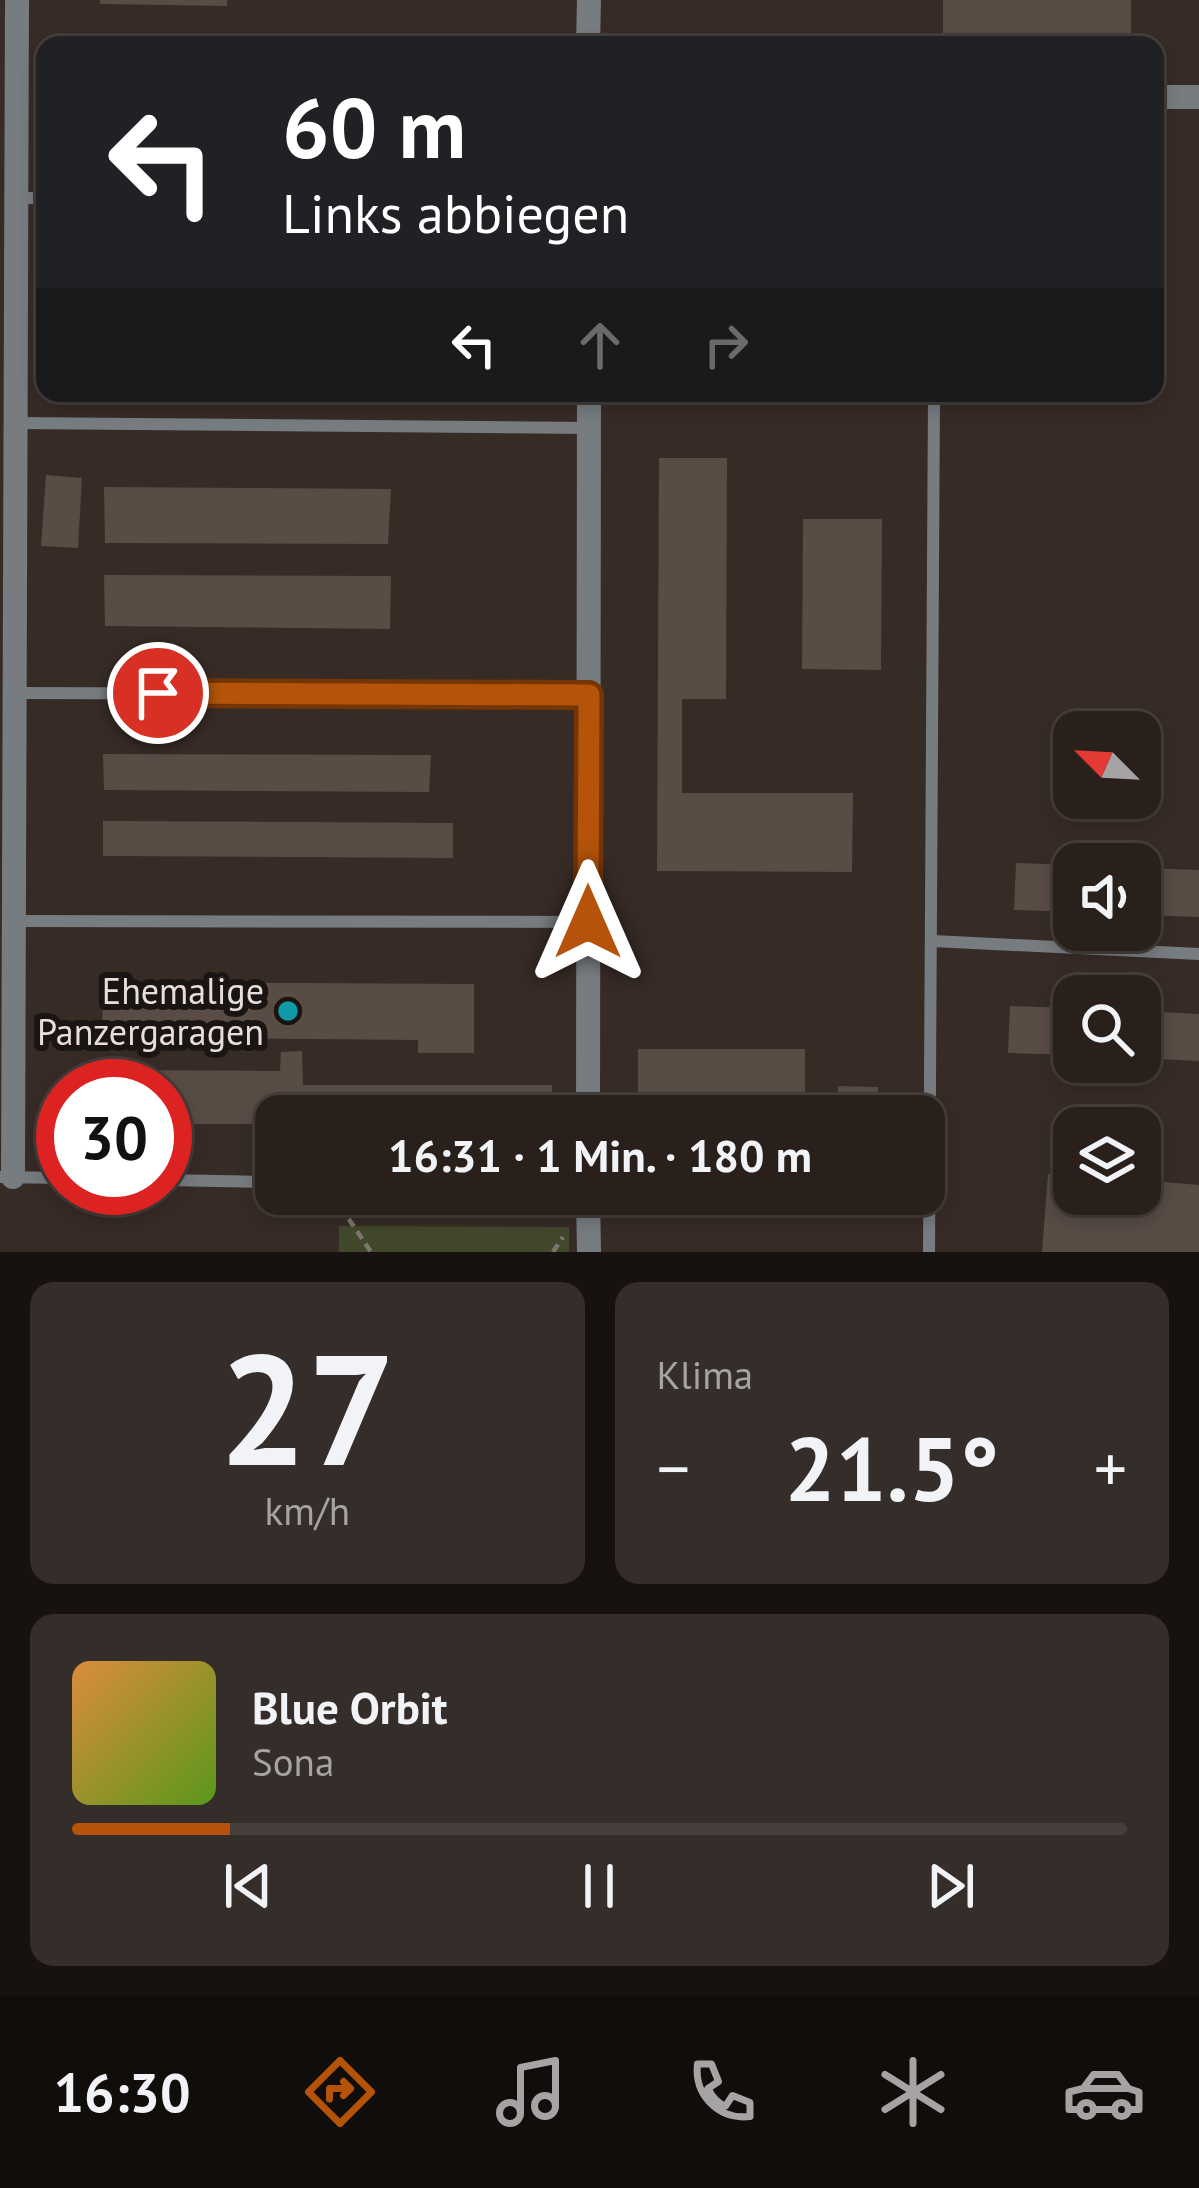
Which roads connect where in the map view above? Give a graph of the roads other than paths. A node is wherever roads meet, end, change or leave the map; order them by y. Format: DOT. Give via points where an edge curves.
graph roads {
  1 [pos="17,0"];
  2 [pos="590,0"];
  3 [pos="588,36"];
  4 [pos="1164,97"];
  5 [pos="1199,97"];
  6 [pos="9,130"];
  7 [pos="17,198"];
  8 [pos="36,198"];
  9 [pos="590,402"];
  10 [pos="934,402"];
  11 [pos="11,416"];
  12 [pos="590,428"];
  13 [pos="8,665"];
  14 [pos="15,693"];
  15 [pos="589,695"];
  16 [pos="10,908"];
  17 [pos="588,922"];
  18 [pos="933,941"];
  19 [pos="1199,954"];
  20 [pos="588,1095"];
  21 [pos="930,1095"];
  22 [pos="7,1177"];
  23 [pos="192,1180"];
  24 [pos="255,1182"];
  25 [pos="588,1215"];
  26 [pos="929,1215"];
  27 [pos="589,1252"];
  28 [pos="929,1252"];
  1 -- 6 [label="street"];
  2 -- 3 [label="street"];
  4 -- 5 [label="street"];
  6 -- 7 [label="street"];
  7 -- 8 [label="lane"];
  7 -- 11 [label="street"];
  9 -- 12 [label="street"];
  10 -- 18 [label="lane"];
  11 -- 12 [label="lane"];
  11 -- 13 [label="street"];
  12 -- 15 [label="street"];
  13 -- 14 [label="street"];
  14 -- 15 [label="lane"];
  14 -- 16 [label="street"];
  15 -- 17 [label="street"];
  16 -- 17 [label="lane"];
  16 -- 22 [label="street"];
  17 -- 20 [label="street"];
  18 -- 19 [label="lane"];
  18 -- 21 [label="lane"];
  23 -- 24 [label="lane"];
  25 -- 27 [label="street"];
  26 -- 28 [label="lane"];
}
